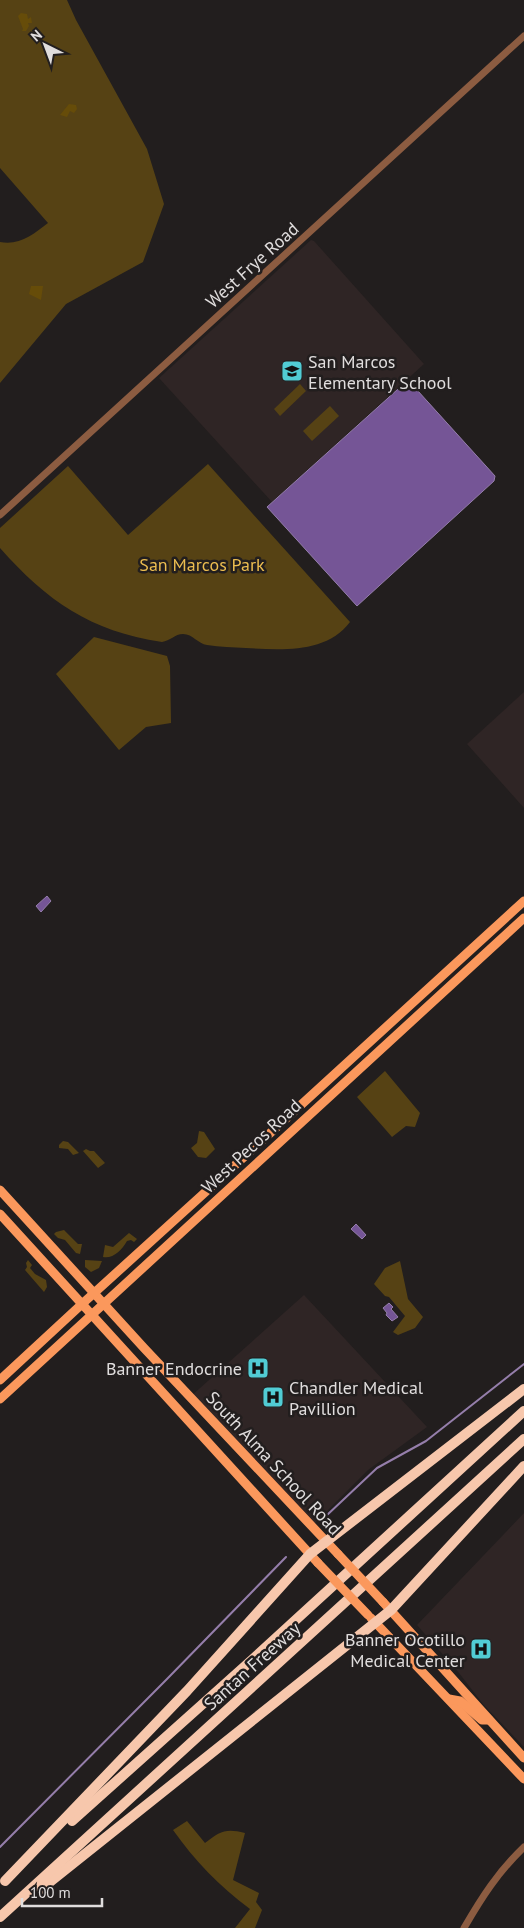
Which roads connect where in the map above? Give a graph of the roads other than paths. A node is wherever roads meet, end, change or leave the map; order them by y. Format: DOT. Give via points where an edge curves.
graph roads {
  1 [pos="524,36"];
  2 [pos="0,515"];
  3 [pos="524,902"];
  4 [pos="524,918"];
  5 [pos="0,1190"];
  6 [pos="0,1214"];
  7 [pos="94,1293"];
  8 [pos="82,1304"];
  9 [pos="104,1304"];
  10 [pos="92,1315"];
  11 [pos="0,1380"];
  12 [pos="524,1389"];
  13 [pos="0,1399"];
  14 [pos="524,1411"];
  15 [pos="524,1439"];
  16 [pos="524,1466"];
  17 [pos="326,1541"];
  18 [pos="310,1554"];
  19 [pos="391,1610"];
  20 [pos="371,1619"];
  21 [pos="396,1644"];
  22 [pos="290,1691"];
  23 [pos="449,1699"];
  24 [pos="490,1720"];
  25 [pos="524,1758"];
  26 [pos="524,1779"];
  27 [pos="524,1847"];
  28 [pos="3,1883"];
  29 [pos="0,1917"];
  30 [pos="0,1921"];
  31 [pos="464,1928"];
  1 -- 2 [label="street, West Frye Road"];
  3 -- 7 [label="main road, West Pecos Road"];
  4 -- 9 [label="main road, West Pecos Road"];
  5 -- 7 [label="main road, South Alma School Road"];
  6 -- 8 [label="main road, South Alma School Road"];
  7 -- 8 [label="main road, West Pecos Road"];
  7 -- 9 [label="main road, South Alma School Road"];
  8 -- 10 [label="main road, South Alma School Road"];
  8 -- 11 [label="main road, West Pecos Road"];
  9 -- 10 [label="main road, West Pecos Road"];
  9 -- 17 [label="main road, South Alma School Road"];
  10 -- 13 [label="main road, West Pecos Road"];
  10 -- 18 [label="main road, South Alma School Road"];
  12 -- 17 [label="highway"];
  14 -- 28 [label="highway, Santan Freeway" via="254,1659"];
  15 -- 29 [label="highway, Santan Freeway"];
  16 -- 19 [label="highway"];
  17 -- 18 [label="highway"];
  17 -- 19 [label="main road, South Alma School Road, bridge"];
  18 -- 20 [label="main road, South Alma School Road, bridge"];
  18 -- 28 [label="highway" via="194,1683"];
  19 -- 20 [label="highway"];
  19 -- 24 [label="main road, South Alma School Road"];
  20 -- 21 [label="main road, South Alma School Road"];
  20 -- 22 [label="highway"];
  21 -- 22 [label="main road" via="380,1634 368,1633 304,1684"];
  21 -- 23 [label="main road, South Alma School Road"];
  22 -- 30 [label="highway"];
  23 -- 24 [label="main road" via="460,1701 482,1720"];
  23 -- 26 [label="main road, South Alma School Road"];
  24 -- 25 [label="main road, South Alma School Road"];
  27 -- 31 [label="street" via="493,1880"];
}
